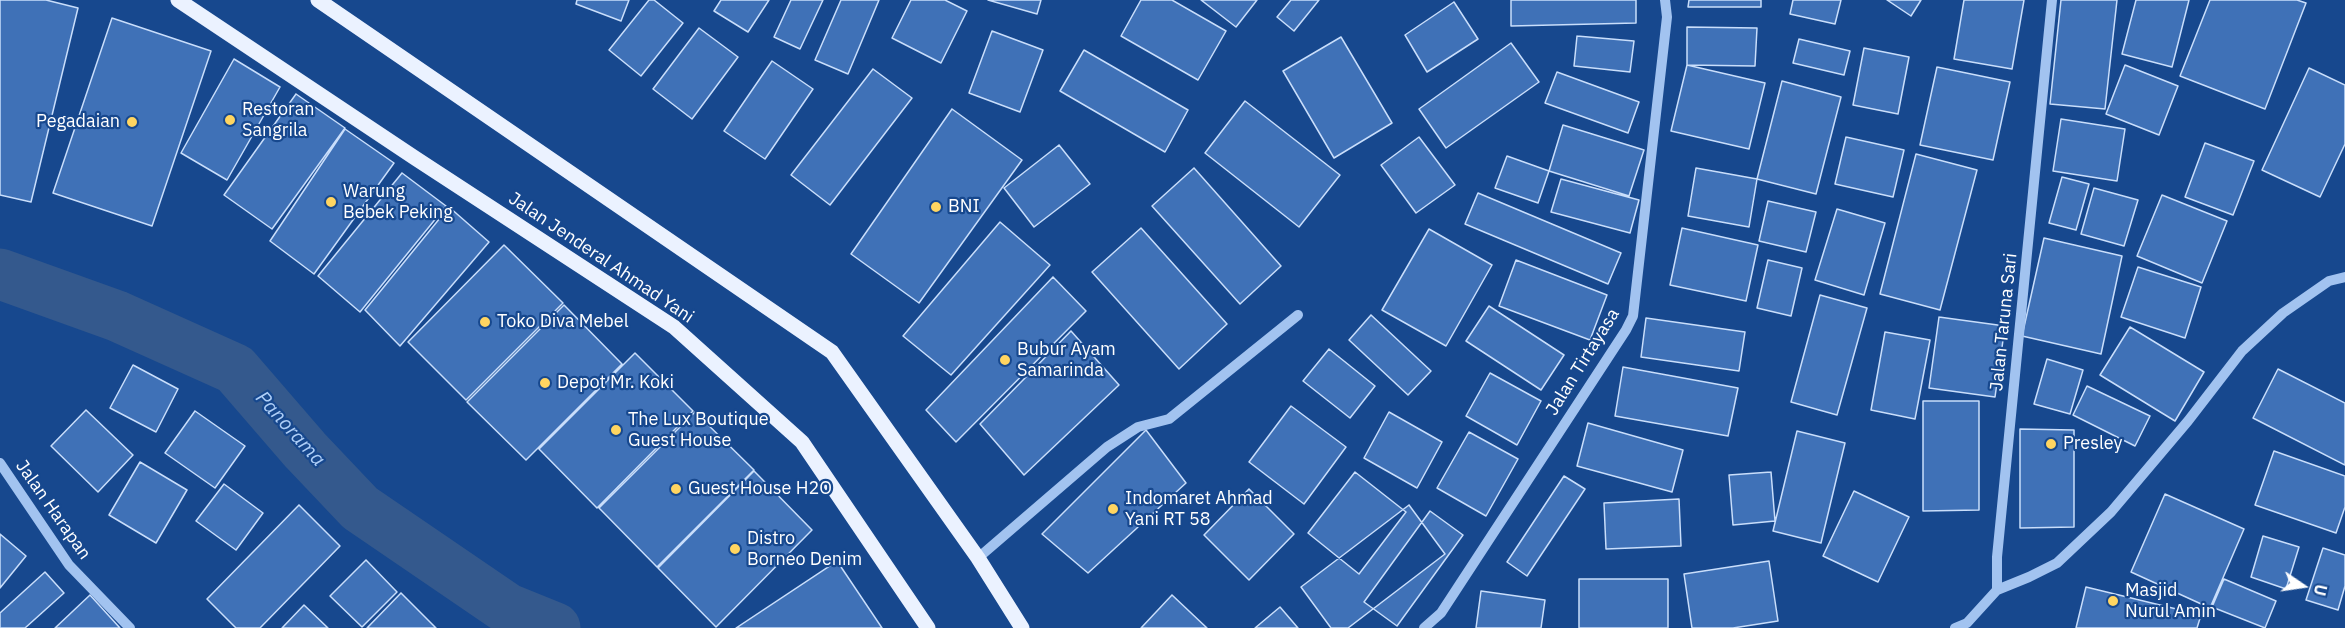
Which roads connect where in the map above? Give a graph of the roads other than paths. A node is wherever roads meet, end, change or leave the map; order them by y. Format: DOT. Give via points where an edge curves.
graph roads {
  1 [pos="178,0"];
  2 [pos="318,0"];
  3 [pos="1665,0"];
  4 [pos="2052,0"];
  5 [pos="2345,277"];
  6 [pos="1298,315"];
  7 [pos="0,463"];
  8 [pos="978,558"];
  9 [pos="1997,590"];
  10 [pos="130,628"];
  11 [pos="928,628"];
  12 [pos="1022,628"];
  13 [pos="1424,628"];
  14 [pos="1954,628"];
  1 -- 11 [label="main road, Jalan Jenderal Ahmad Yani" via="674,327 802,442"];
  2 -- 8 [label="main road" via="832,352"];
  3 -- 13 [label="street, Jalan Tirtayasa" via="1667,17 1633,316 1442,613"];
  4 -- 9 [label="street, Jalan Taruna Sari" via="1997,557"];
  5 -- 9 [label="street" via="2329,281 2283,313 2242,351 2111,512 2057,563"];
  6 -- 8 [label="street" via="1168,419 1138,427 1107,447"];
  7 -- 10 [label="street, Jalan Harapan" via="69,565"];
  8 -- 12 [label="main road"];
  9 -- 14 [label="street" via="1967,623"];
}
